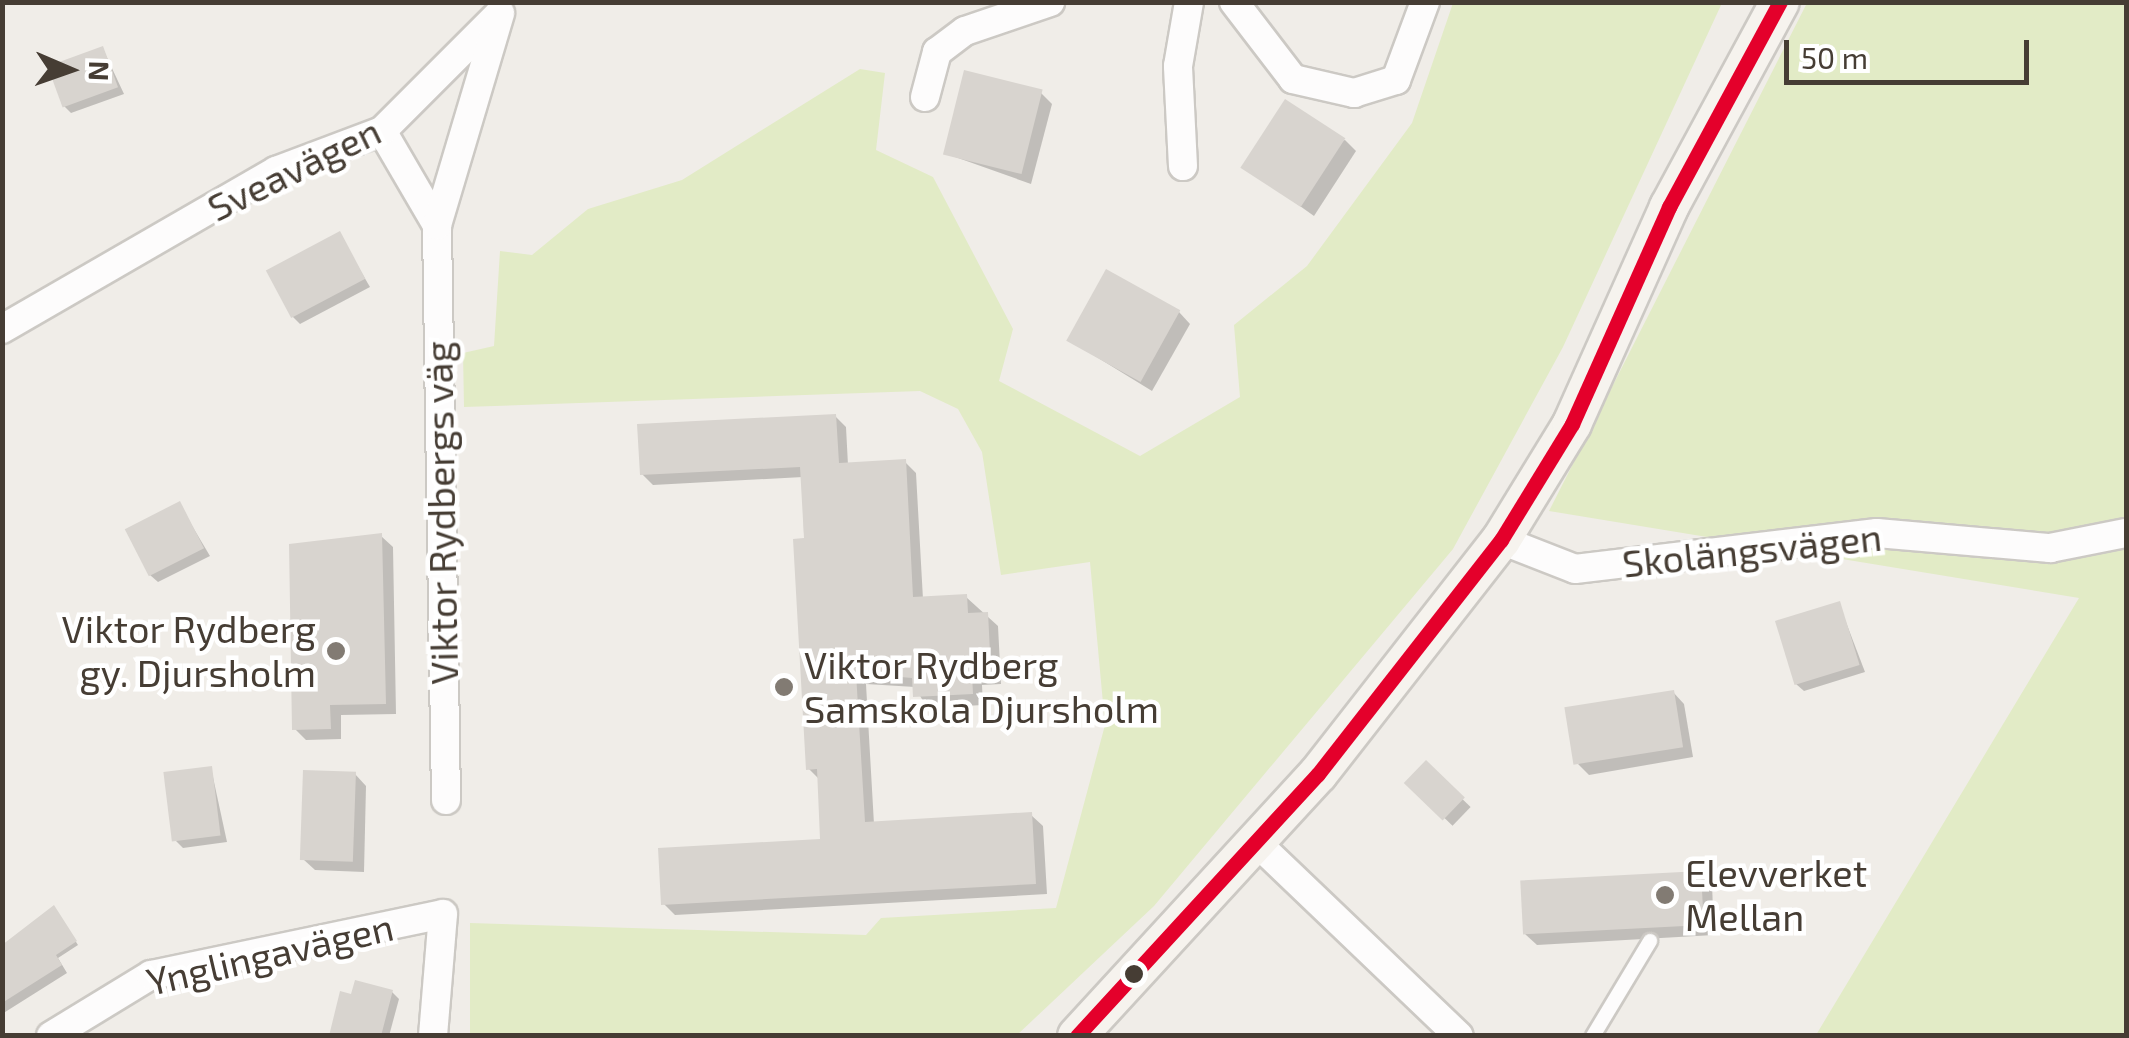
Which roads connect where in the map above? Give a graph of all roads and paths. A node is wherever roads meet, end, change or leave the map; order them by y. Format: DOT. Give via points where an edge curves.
graph roads {
  1 [pos="1050,2"];
  2 [pos="1189,2"];
  3 [pos="1234,2"];
  4 [pos="1424,2"];
  5 [pos="1780,2"];
  6 [pos="503,8"];
  7 [pos="924,96"];
  8 [pos="382,132"];
  9 [pos="1184,166"];
  10 [pos="437,225"];
  11 [pos="2,329"];
  12 [pos="2126,532"];
  13 [pos="1501,540"];
  14 [pos="446,800"];
  15 [pos="1256,843"];
  16 [pos="1650,941"];
  17 [pos="51,1036"];
  18 [pos="433,1036"];
  19 [pos="1076,1036"];
  20 [pos="1459,1036"];
  21 [pos="1593,1036"];
  1 -- 7 [label="street" via="965,31 937,52"];
  2 -- 9 [label="street" via="1178,66"];
  3 -- 4 [label="street" via="1293,79 1354,94 1396,80"];
  5 -- 13 [label="street" via="1669,207 1572,424"];
  6 -- 8 [label="street, Sveavägen"];
  6 -- 10 [label="street, Viktor Rydbergs väg"];
  8 -- 10 [label="street, Viktor Rydbergs väg"];
  8 -- 11 [label="street, Sveavägen" via="276,171"];
  10 -- 14 [label="street, Viktor Rydbergs väg"];
  12 -- 13 [label="street, Skolängsvägen" via="2050,548 1876,533 1575,569"];
  13 -- 15 [label="street"];
  15 -- 19 [label="street"];
  15 -- 20 [label="street"];
  16 -- 21 [label="lane"];
  17 -- 18 [label="street, Ynglingavägen" via="152,975 443,914"];
}
